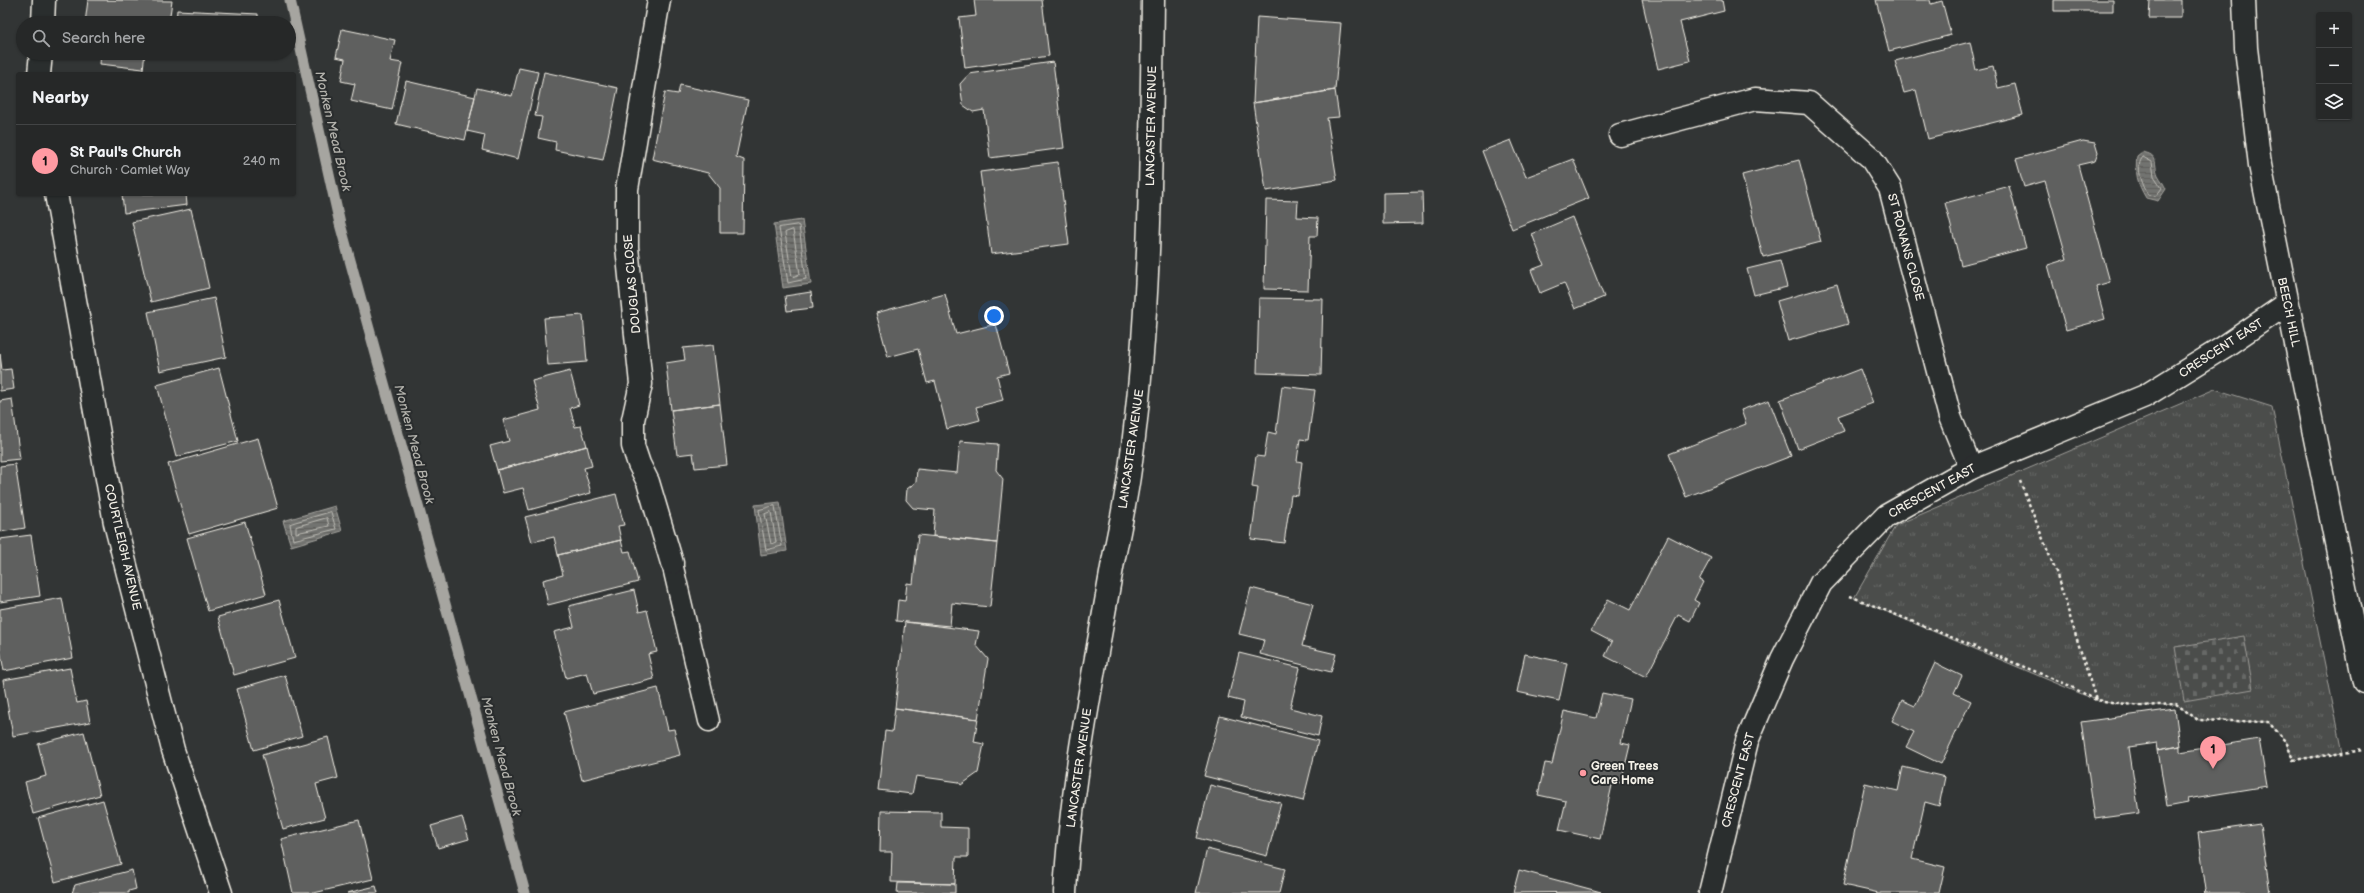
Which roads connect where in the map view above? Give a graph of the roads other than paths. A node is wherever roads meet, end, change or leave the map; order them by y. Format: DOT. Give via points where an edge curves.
graph roads {
  1 [pos="44,0"];
  2 [pos="659,0"];
  3 [pos="1153,0"];
  4 [pos="2244,0"];
  5 [pos="43,16"];
  6 [pos="40,60"];
  7 [pos="39,72"];
  8 [pos="1620,135"];
  9 [pos="56,196"];
  10 [pos="2288,303"];
  11 [pos="1971,468"];
  12 [pos="672,563"];
  13 [pos="2358,620"];
  14 [pos="2364,682"];
  15 [pos="709,721"];
  16 [pos="221,893"];
  17 [pos="1065,893"];
  18 [pos="1710,893"];
  1 -- 5 [label="street"];
  2 -- 12 [label="street, DOUGLAS CLOSE" via="627,189 627,247 641,384 633,420 634,446 648,482"];
  3 -- 17 [label="street, LANCASTER AVENUE" via="1147,286 1140,378 1130,471 1081,742 1067,847"];
  4 -- 10 [label="street, BEECH HILL" via="2246,48 2260,165"];
  6 -- 7 [label="street"];
  8 -- 11 [label="street, ST RONANS CLOSE" via="1755,99 1809,102 1850,137 1872,158 1890,188 1950,416"];
  9 -- 16 [label="street, COURTLEIGH AVENUE" via="116,523 173,750"];
  10 -- 11 [label="street, CRESCENT EAST" via="2145,396"];
  10 -- 13 [label="street, BEECH HILL"];
  11 -- 18 [label="street, CRESCENT EAST" via="1886,516 1821,583 1782,659 1747,741"];
  12 -- 15 [label="lane"];
  13 -- 14 [label="street, BEECH HILL"];
}
